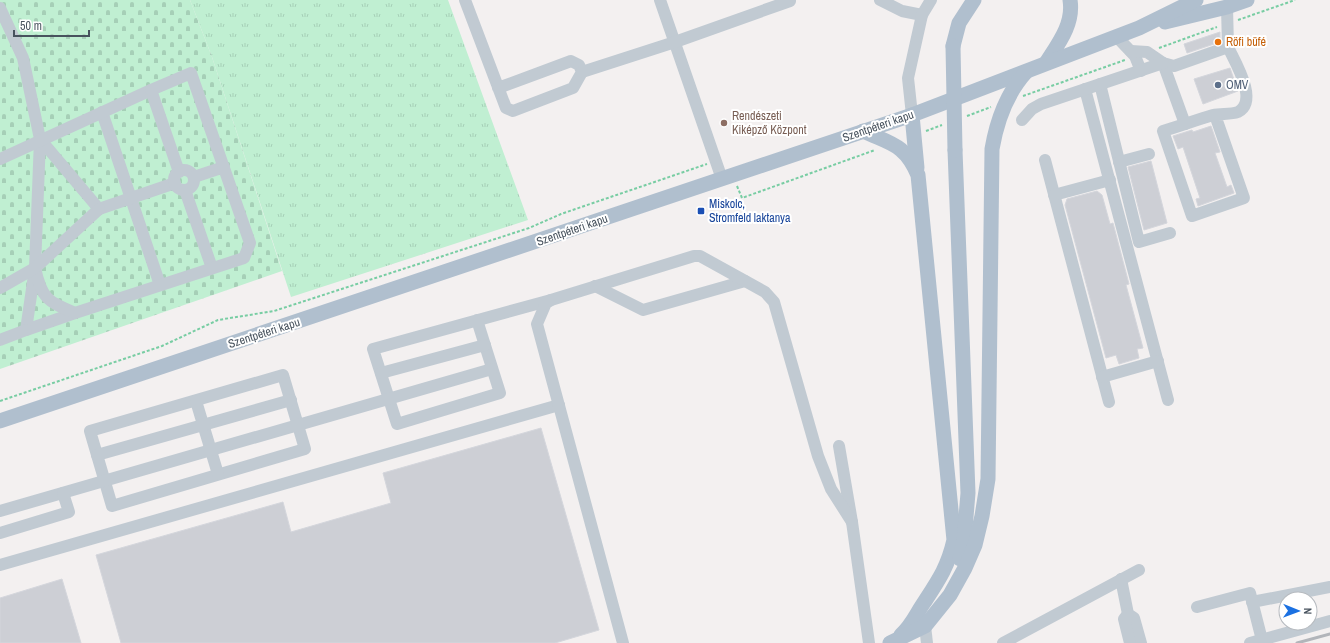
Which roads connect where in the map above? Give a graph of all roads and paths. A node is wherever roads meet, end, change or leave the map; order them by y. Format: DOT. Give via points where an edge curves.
graph roads {
  1 [pos="465,0"];
  2 [pos="660,0"];
  3 [pos="880,0"];
  4 [pos="931,0"];
  5 [pos="974,0"];
  6 [pos="1070,0"];
  7 [pos="1196,0"];
  8 [pos="1247,0"];
  9 [pos="790,1"];
  10 [pos="1227,7"];
  11 [pos="0,8"];
  12 [pos="922,15"];
  13 [pos="1139,28"];
  14 [pos="1117,37"];
  15 [pos="675,42"];
  16 [pos="1228,47"];
  17 [pos="1131,51"];
  18 [pos="1163,62"];
  19 [pos="1046,63"];
  20 [pos="1028,70"];
  21 [pos="1141,71"];
  22 [pos="582,72"];
  23 [pos="1100,84"];
  24 [pos="498,88"];
  25 [pos="1085,89"];
  26 [pos="151,90"];
  27 [pos="102,112"];
  28 [pos="912,115"];
  29 [pos="1215,115"];
  30 [pos="1022,120"];
  31 [pos="1185,124"];
  32 [pos="863,131"];
  33 [pos="40,140"];
  34 [pos="1149,154"];
  35 [pos="0,159"];
  36 [pos="716,160"];
  37 [pos="1046,160"];
  38 [pos="1119,162"];
  39 [pos="224,167"];
  40 [pos="918,175"];
  41 [pos="722,179"];
  42 [pos="1110,180"];
  43 [pos="180,181"];
  44 [pos="1054,195"];
  45 [pos="131,198"];
  46 [pos="99,209"];
  47 [pos="1170,233"];
  48 [pos="35,268"];
  49 [pos="212,268"];
  50 [pos="745,281"];
  51 [pos="160,285"];
  52 [pos="595,286"];
  53 [pos="0,288"];
  54 [pos="552,300"];
  55 [pos="75,313"];
  56 [pos="477,320"];
  57 [pos="26,330"];
  58 [pos="0,340"];
  59 [pos="485,345"];
  60 [pos="1158,361"];
  61 [pos="492,369"];
  62 [pos="381,373"];
  63 [pos="1102,377"];
  64 [pos="389,399"];
  65 [pos="291,400"];
  66 [pos="1168,400"];
  67 [pos="0,401"];
  68 [pos="196,401"];
  69 [pos="1109,402"];
  70 [pos="559,405"];
  71 [pos="0,420"];
  72 [pos="204,425"];
  73 [pos="298,425"];
  74 [pos="839,446"];
  75 [pos="211,450"];
  76 [pos="97,455"];
  77 [pos="218,474"];
  78 [pos="105,481"];
  79 [pos="63,493"];
  80 [pos="0,511"];
  81 [pos="852,522"];
  82 [pos="0,533"];
  83 [pos="0,565"];
  84 [pos="1139,570"];
  85 [pos="1121,579"];
  86 [pos="1330,587"];
  87 [pos="1252,602"];
  88 [pos="1197,607"];
  89 [pos="1128,614"];
  90 [pos="1330,621"];
  91 [pos="924,626"];
  92 [pos="1256,641"];
  93 [pos="623,643"];
  94 [pos="869,643"];
  95 [pos="893,643"];
  96 [pos="927,643"];
  97 [pos="1003,643"];
  98 [pos="1130,643"];
  99 [pos="1141,643"];
  1 -- 24 [label="street"];
  2 -- 15 [label="street"];
  3 -- 12 [label="street" via="902,11"];
  4 -- 12 [label="street"];
  5 -- 95 [label="main road, bridge" via="958,23 953,46 968,493 964,541 957,568 948,586 923,618"];
  6 -- 19 [label="main road" via="1070,21"];
  7 -- 13 [label="main road, Szentpéteri kapu"];
  8 -- 10 [label="main road, Szentpéteri kapu"];
  9 -- 15 [label="street"];
  10 -- 13 [label="main road, Szentpéteri kapu"];
  10 -- 16 [label="street"];
  11 -- 33 [label="street" via="23,58"];
  12 -- 28 [label="street" via="908,78"];
  13 -- 14 [label="main road, Szentpéteri kapu"];
  14 -- 17 [label="street"];
  14 -- 19 [label="main road, Szentpéteri kapu"];
  15 -- 22 [label="street"];
  15 -- 36 [label="street"];
  16 -- 18 [label="street" via="1174,66"];
  16 -- 29 [label="street" via="1237,65 1247,99 1238,112"];
  17 -- 18 [label="street" via="1147,52"];
  17 -- 21 [label="street"];
  18 -- 21 [label="street"];
  18 -- 31 [label="street"];
  19 -- 20 [label="main road, Szentpéteri kapu"];
  20 -- 28 [label="main road, Szentpéteri kapu"];
  20 -- 91 [label="main road" via="1015,84 1003,109 997,123 992,149 988,479 982,516 975,545 965,568 950,594"];
  21 -- 23 [label="street"];
  22 -- 24 [label="street" via="571,60"];
  22 -- 24 [label="street" via="574,88 513,111 506,108"];
  23 -- 25 [label="street"];
  23 -- 38 [label="street"];
  25 -- 30 [label="street" via="1041,104"];
  25 -- 42 [label="street"];
  26 -- 27 [label="street"];
  26 -- 39 [label="street" via="191,73"];
  26 -- 43 [label="street"];
  27 -- 33 [label="street"];
  27 -- 45 [label="street"];
  28 -- 32 [label="main road, Szentpéteri kapu"];
  28 -- 40 [label="main road"];
  29 -- 31 [label="street"];
  29 -- 31 [label="street" via="1244,198 1192,216 1163,132"];
  32 -- 40 [label="main road" via="899,147 911,158"];
  32 -- 41 [label="main road, Szentpéteri kapu"];
  33 -- 35 [label="street"];
  33 -- 46 [label="street"];
  33 -- 48 [label="street"];
  34 -- 38 [label="street"];
  36 -- 41 [label="street"];
  36 -- 67 [label="path" via="560,214 529,228 274,310 218,320 162,346"];
  37 -- 44 [label="street"];
  38 -- 47 [label="street" via="1139,242"];
  39 -- 43 [label="street" via="194,177 188,171"];
  39 -- 49 [label="street" via="250,243 244,258"];
  40 -- 95 [label="main road" via="954,540 950,560 942,576 911,626"];
  41 -- 71 [label="main road, Szentpéteri kapu"];
  42 -- 44 [label="street"];
  42 -- 60 [label="street"];
  43 -- 45 [label="street"];
  43 -- 49 [label="street"];
  44 -- 63 [label="street"];
  45 -- 46 [label="street"];
  45 -- 51 [label="street"];
  46 -- 48 [label="street"];
  48 -- 53 [label="street"];
  48 -- 55 [label="street" via="39,286 51,302"];
  48 -- 57 [label="street"];
  49 -- 51 [label="street"];
  50 -- 52 [label="street" via="643,310"];
  50 -- 52 [label="street" via="700,256 694,256"];
  50 -- 81 [label="street" via="765,292 774,302 818,456 831,489"];
  51 -- 55 [label="street"];
  52 -- 54 [label="street"];
  54 -- 56 [label="street"];
  54 -- 70 [label="street" via="546,303 537,324"];
  55 -- 57 [label="street"];
  56 -- 59 [label="street"];
  56 -- 62 [label="street" via="373,349"];
  57 -- 58 [label="street"];
  59 -- 61 [label="street"];
  59 -- 62 [label="street"];
  60 -- 63 [label="street"];
  60 -- 66 [label="street"];
  61 -- 64 [label="street"];
  61 -- 64 [label="street" via="500,393 397,424"];
  62 -- 64 [label="street"];
  63 -- 69 [label="street"];
  64 -- 73 [label="street"];
  65 -- 68 [label="street" via="283,375"];
  65 -- 72 [label="street"];
  65 -- 73 [label="street"];
  68 -- 72 [label="street"];
  68 -- 76 [label="street" via="90,431"];
  70 -- 83 [label="street"];
  70 -- 93 [label="street"];
  72 -- 75 [label="street"];
  72 -- 76 [label="street"];
  73 -- 75 [label="street"];
  73 -- 77 [label="street" via="305,449"];
  74 -- 81 [label="street"];
  75 -- 77 [label="street"];
  75 -- 78 [label="street"];
  76 -- 78 [label="street"];
  77 -- 78 [label="street" via="112,506"];
  78 -- 79 [label="street"];
  79 -- 80 [label="street"];
  79 -- 82 [label="street" via="69,512"];
  81 -- 94 [label="street"];
  84 -- 85 [label="street"];
  85 -- 89 [label="street"];
  85 -- 97 [label="street"];
  86 -- 87 [label="street"];
  87 -- 88 [label="street" via="1250,593"];
  87 -- 92 [label="street"];
  89 -- 98 [label="street" via="1124,619"];
  89 -- 99 [label="street" via="1134,618"];
  90 -- 92 [label="street"];
  91 -- 95 [label="main road"];
  91 -- 96 [label="street"];
}
